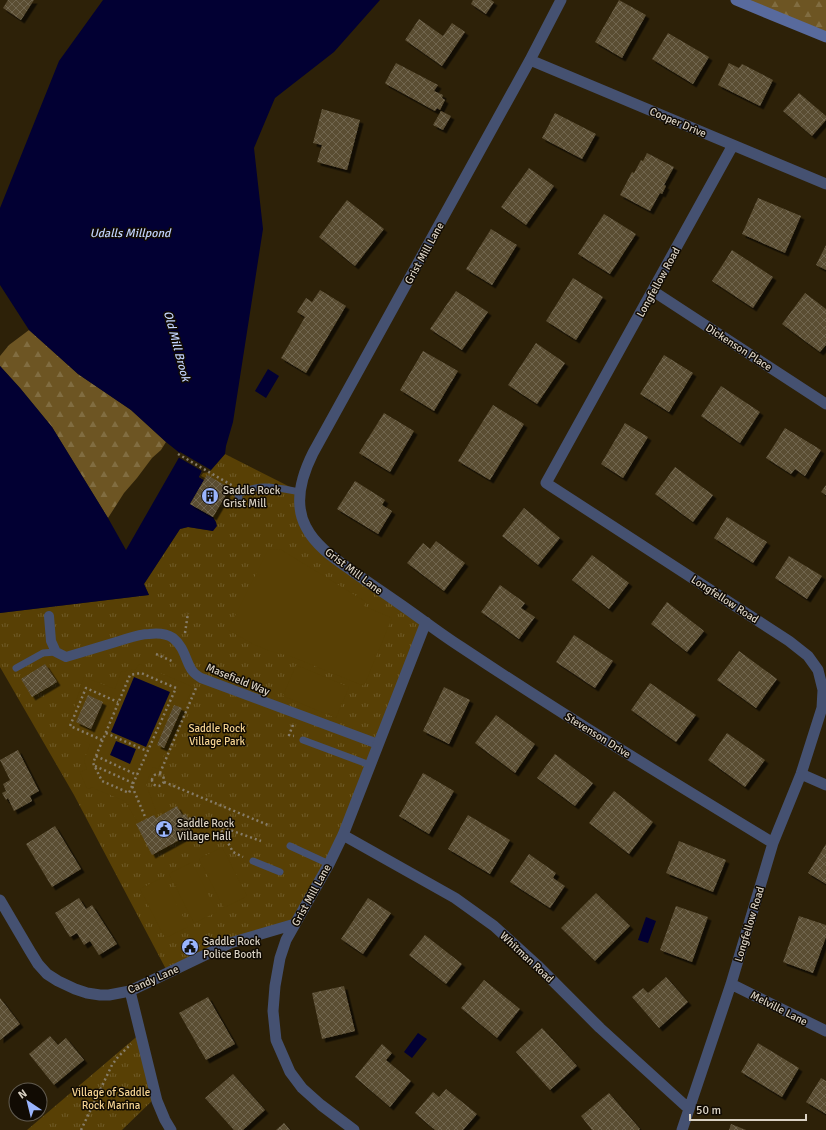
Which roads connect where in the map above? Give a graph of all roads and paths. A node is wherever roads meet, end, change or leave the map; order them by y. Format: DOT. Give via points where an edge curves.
graph roads {
  1 [pos="561,0"];
  2 [pos="736,0"];
  3 [pos="826,37"];
  4 [pos="530,60"];
  5 [pos="733,145"];
  6 [pos="826,184"];
  7 [pos="653,291"];
  8 [pos="826,404"];
  9 [pos="178,454"];
  10 [pos="244,492"];
  11 [pos="300,492"];
  12 [pos="240,502"];
  13 [pos="49,616"];
  14 [pos="426,622"];
  15 [pos="56,652"];
  16 [pos="156,654"];
  17 [pos="174,662"];
  18 [pos="16,668"];
  19 [pos="201,678"];
  20 [pos="118,702"];
  21 [pos="105,733"];
  22 [pos="102,740"];
  23 [pos="303,740"];
  24 [pos="378,744"];
  25 [pos="148,751"];
  26 [pos="96,756"];
  27 [pos="370,765"];
  28 [pos="94,766"];
  29 [pos="160,773"];
  30 [pos="137,774"];
  31 [pos="801,774"];
  32 [pos="164,782"];
  33 [pos="132,785"];
  34 [pos="826,785"];
  35 [pos="146,819"];
  36 [pos="189,819"];
  37 [pos="268,825"];
  38 [pos="219,826"];
  39 [pos="343,834"];
  40 [pos="261,840"];
  41 [pos="773,842"];
  42 [pos="290,846"];
  43 [pos="253,861"];
  44 [pos="329,864"];
  45 [pos="280,872"];
  46 [pos="0,900"];
  47 [pos="295,924"];
  48 [pos="731,984"];
  49 [pos="130,991"];
  50 [pos="826,1032"];
  51 [pos="140,1035"];
  52 [pos="689,1109"];
  53 [pos="81,1130"];
  54 [pos="171,1130"];
  55 [pos="354,1130"];
  56 [pos="682,1130"];
  1 -- 4 [label="street, Grist Mill Lane"];
  2 -- 3 [label="main road"];
  4 -- 5 [label="street, Cooper Drive"];
  4 -- 11 [label="street, Grist Mill Lane" via="313,453"];
  5 -- 6 [label="street, Cooper Drive"];
  5 -- 7 [label="street, Longfellow Road"];
  7 -- 8 [label="street, Dickenson Place"];
  7 -- 31 [label="street, Longfellow Road" via="546,482 790,641 808,656 818,670 824,690 822,708"];
  9 -- 10 [label="path"];
  10 -- 11 [label="lane" via="256,487"];
  10 -- 12 [label="lane" via="238,496"];
  11 -- 14 [label="street, Grist Mill Lane" via="302,519 320,545 334,558"];
  13 -- 15 [label="street" via="51,641"];
  14 -- 24 [label="street, Grist Mill Lane"];
  14 -- 41 [label="street, Stevenson Drive" via="606,741"];
  15 -- 18 [label="lane, Masefield Way" via="43,653"];
  15 -- 19 [label="street, Masefield Way" via="66,657 129,638 162,634 174,639 184,651 190,669"];
  16 -- 17 [label="path"];
  19 -- 24 [label="street, Masefield Way"];
  19 -- 29 [label="path"];
  20 -- 21 [label="path"];
  20 -- 22 [label="path" via="86,688 75,713 70,726"];
  20 -- 25 [label="path" via="130,675 140,673 176,688"];
  21 -- 22 [label="path"];
  21 -- 25 [label="path"];
  22 -- 26 [label="path"];
  23 -- 27 [label="lane"];
  24 -- 27 [label="street, Grist Mill Lane"];
  25 -- 30 [label="path"];
  26 -- 28 [label="path"];
  26 -- 30 [label="path"];
  27 -- 39 [label="street, Grist Mill Lane"];
  28 -- 33 [label="path"];
  28 -- 33 [label="path" via="102,781 129,793"];
  29 -- 32 [label="path" via="164,776"];
  29 -- 32 [label="path" via="153,776 153,784 159,786"];
  30 -- 33 [label="path"];
  31 -- 34 [label="street"];
  31 -- 41 [label="street, Longfellow Road"];
  32 -- 37 [label="path"];
  33 -- 35 [label="path"];
  36 -- 38 [label="path" via="193,817"];
  38 -- 40 [label="path"];
  38 -- 43 [label="path" via="233,852"];
  39 -- 44 [label="street, Grist Mill Lane"];
  39 -- 52 [label="street, Whitman Road" via="454,898 494,926"];
  41 -- 48 [label="street, Longfellow Road"];
  42 -- 44 [label="lane"];
  43 -- 45 [label="lane"];
  44 -- 47 [label="street, Grist Mill Lane"];
  46 -- 49 [label="street, Candy Lane" via="38,964 47,974 87,993 100,995"];
  47 -- 49 [label="street, Candy Lane" via="230,943"];
  47 -- 55 [label="street, Grist Mill Lane" via="280,958 275,986 273,1011 276,1040 290,1072 302,1088"];
  48 -- 50 [label="street, Melville Lane"];
  48 -- 52 [label="street, Longfellow Road"];
  49 -- 51 [label="street"];
  51 -- 53 [label="path" via="112,1065"];
  51 -- 54 [label="street" via="157,1101"];
  52 -- 56 [label="street, Longfellow Road"];
}
